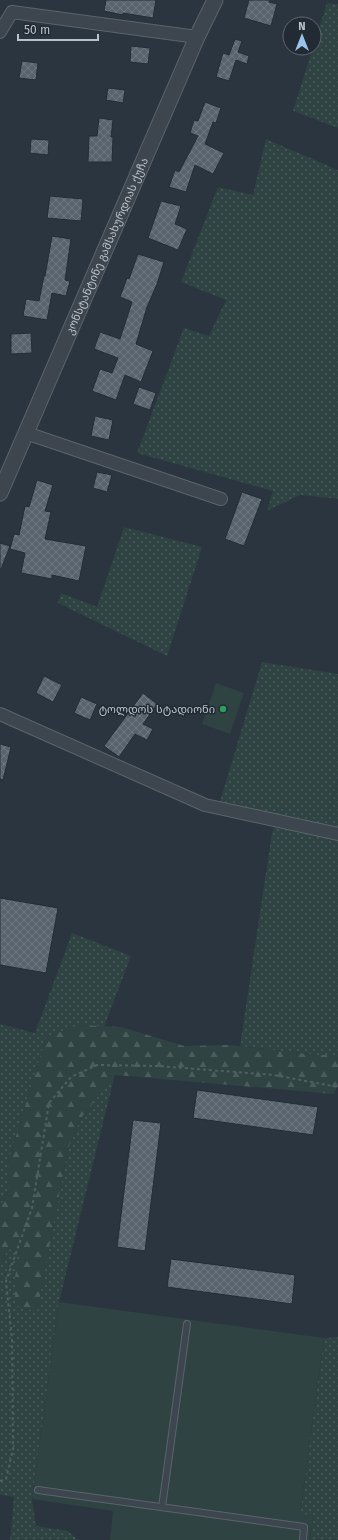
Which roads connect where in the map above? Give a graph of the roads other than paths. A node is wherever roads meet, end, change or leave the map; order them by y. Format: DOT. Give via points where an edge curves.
graph roads {
  1 [pos="215,0"];
  2 [pos="0,32"];
  3 [pos="197,37"];
  4 [pos="26,434"];
  5 [pos="0,493"];
  6 [pos="221,499"];
  7 [pos="0,714"];
  8 [pos="338,834"];
  9 [pos="188,1324"];
  10 [pos="38,1490"];
  11 [pos="162,1508"];
  12 [pos="303,1540"];
  1 -- 3 [label="street, კონსტანტინე გამსახურდიას ქუჩა"];
  2 -- 3 [label="street" via="12,12"];
  3 -- 4 [label="street, კონსტანტინე გამსახურდიას ქუჩა"];
  4 -- 5 [label="street, კონსტანტინე გამსახურდიას ქუჩა"];
  4 -- 6 [label="street"];
  7 -- 8 [label="street" via="205,805"];
  9 -- 11 [label="lane"];
  10 -- 11 [label="lane"];
  11 -- 12 [label="lane" via="304,1527"];
}
